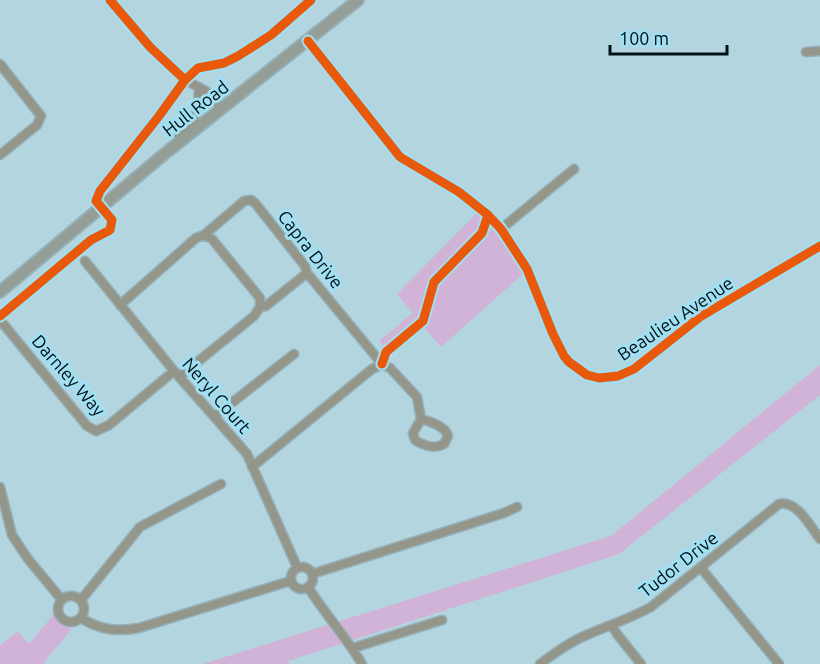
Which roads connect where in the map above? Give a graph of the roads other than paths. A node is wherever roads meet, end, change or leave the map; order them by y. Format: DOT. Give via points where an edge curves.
graph roads {
  1 [pos="110,0"];
  2 [pos="358,0"];
  3 [pos="308,41"];
  4 [pos="820,51"];
  5 [pos="806,52"];
  6 [pos="0,64"];
  7 [pos="199,87"];
  8 [pos="222,109"];
  9 [pos="168,151"];
  10 [pos="0,155"];
  11 [pos="573,169"];
  12 [pos="501,229"];
  13 [pos="204,235"];
  14 [pos="820,246"];
  15 [pos="85,261"];
  16 [pos="307,273"];
  17 [pos="0,292"];
  18 [pos="120,305"];
  19 [pos="261,307"];
  20 [pos="0,320"];
  21 [pos="294,354"];
  22 [pos="382,364"];
  23 [pos="176,374"];
  24 [pos="215,416"];
  25 [pos="421,419"];
  26 [pos="252,467"];
  27 [pos="221,484"];
  28 [pos="0,487"];
  29 [pos="517,507"];
  30 [pos="820,539"];
  31 [pos="297,567"];
  32 [pos="701,568"];
  33 [pos="312,574"];
  34 [pos="290,581"];
  35 [pos="308,587"];
  36 [pos="62,600"];
  37 [pos="81,600"];
  38 [pos="81,618"];
  39 [pos="442,620"];
  40 [pos="612,625"];
  41 [pos="353,648"];
  42 [pos="362,664"];
  43 [pos="540,664"];
  44 [pos="641,664"];
  45 [pos="779,664"];
  1 -- 7 [label="street" via="150,47 185,80"];
  2 -- 3 [label="main road, Hull Road"];
  3 -- 8 [label="main road, Hull Road"];
  3 -- 12 [label="street, Beaulieu Avenue" via="400,157 459,192"];
  4 -- 5 [label="street"];
  6 -- 10 [label="street" via="41,116 37,125"];
  7 -- 8 [label="street"];
  7 -- 9 [label="street" via="194,121"];
  8 -- 9 [label="main road, Hull Road"];
  9 -- 17 [label="main road, Hull Road"];
  11 -- 12 [label="street"];
  12 -- 14 [label="street, Beaulieu Avenue" via="527,269 564,356 577,369 599,378 634,369 700,316"];
  13 -- 16 [label="street, Capra Drive" via="240,203 251,200"];
  13 -- 18 [label="street"];
  13 -- 19 [label="street" via="213,239 260,298"];
  15 -- 18 [label="street, Neryl Court"];
  16 -- 19 [label="street"];
  16 -- 22 [label="street, Capra Drive"];
  18 -- 23 [label="street, Neryl Court"];
  19 -- 23 [label="street"];
  20 -- 23 [label="street, Darnley Way" via="87,426 96,431"];
  21 -- 24 [label="street"];
  22 -- 25 [label="street, Capra Drive" via="417,397"];
  22 -- 26 [label="street"];
  23 -- 24 [label="street, Neryl Court"];
  24 -- 26 [label="street, Neryl Court" via="247,454"];
  26 -- 31 [label="street, Neryl Court"];
  27 -- 37 [label="street" via="140,527"];
  28 -- 36 [label="street" via="12,535"];
  29 -- 33 [label="street"];
  30 -- 32 [label="street, Tudor Drive" via="794,506 786,502"];
  31 -- 33 [label="street" via="306,567"];
  31 -- 34 [label="street"];
  32 -- 40 [label="street, Tudor Drive" via="651,608"];
  32 -- 45 [label="street"];
  33 -- 35 [label="street"];
  34 -- 35 [label="street" via="297,589"];
  34 -- 38 [label="street" via="139,628 105,629"];
  35 -- 41 [label="street"];
  36 -- 37 [label="street" via="69,596"];
  36 -- 38 [label="street" via="58,607 62,619 70,622"];
  37 -- 38 [label="street" via="85,611"];
  39 -- 41 [label="street"];
  40 -- 43 [label="street, Tudor Drive" via="564,646"];
  40 -- 44 [label="street"];
  41 -- 42 [label="street"];
}
